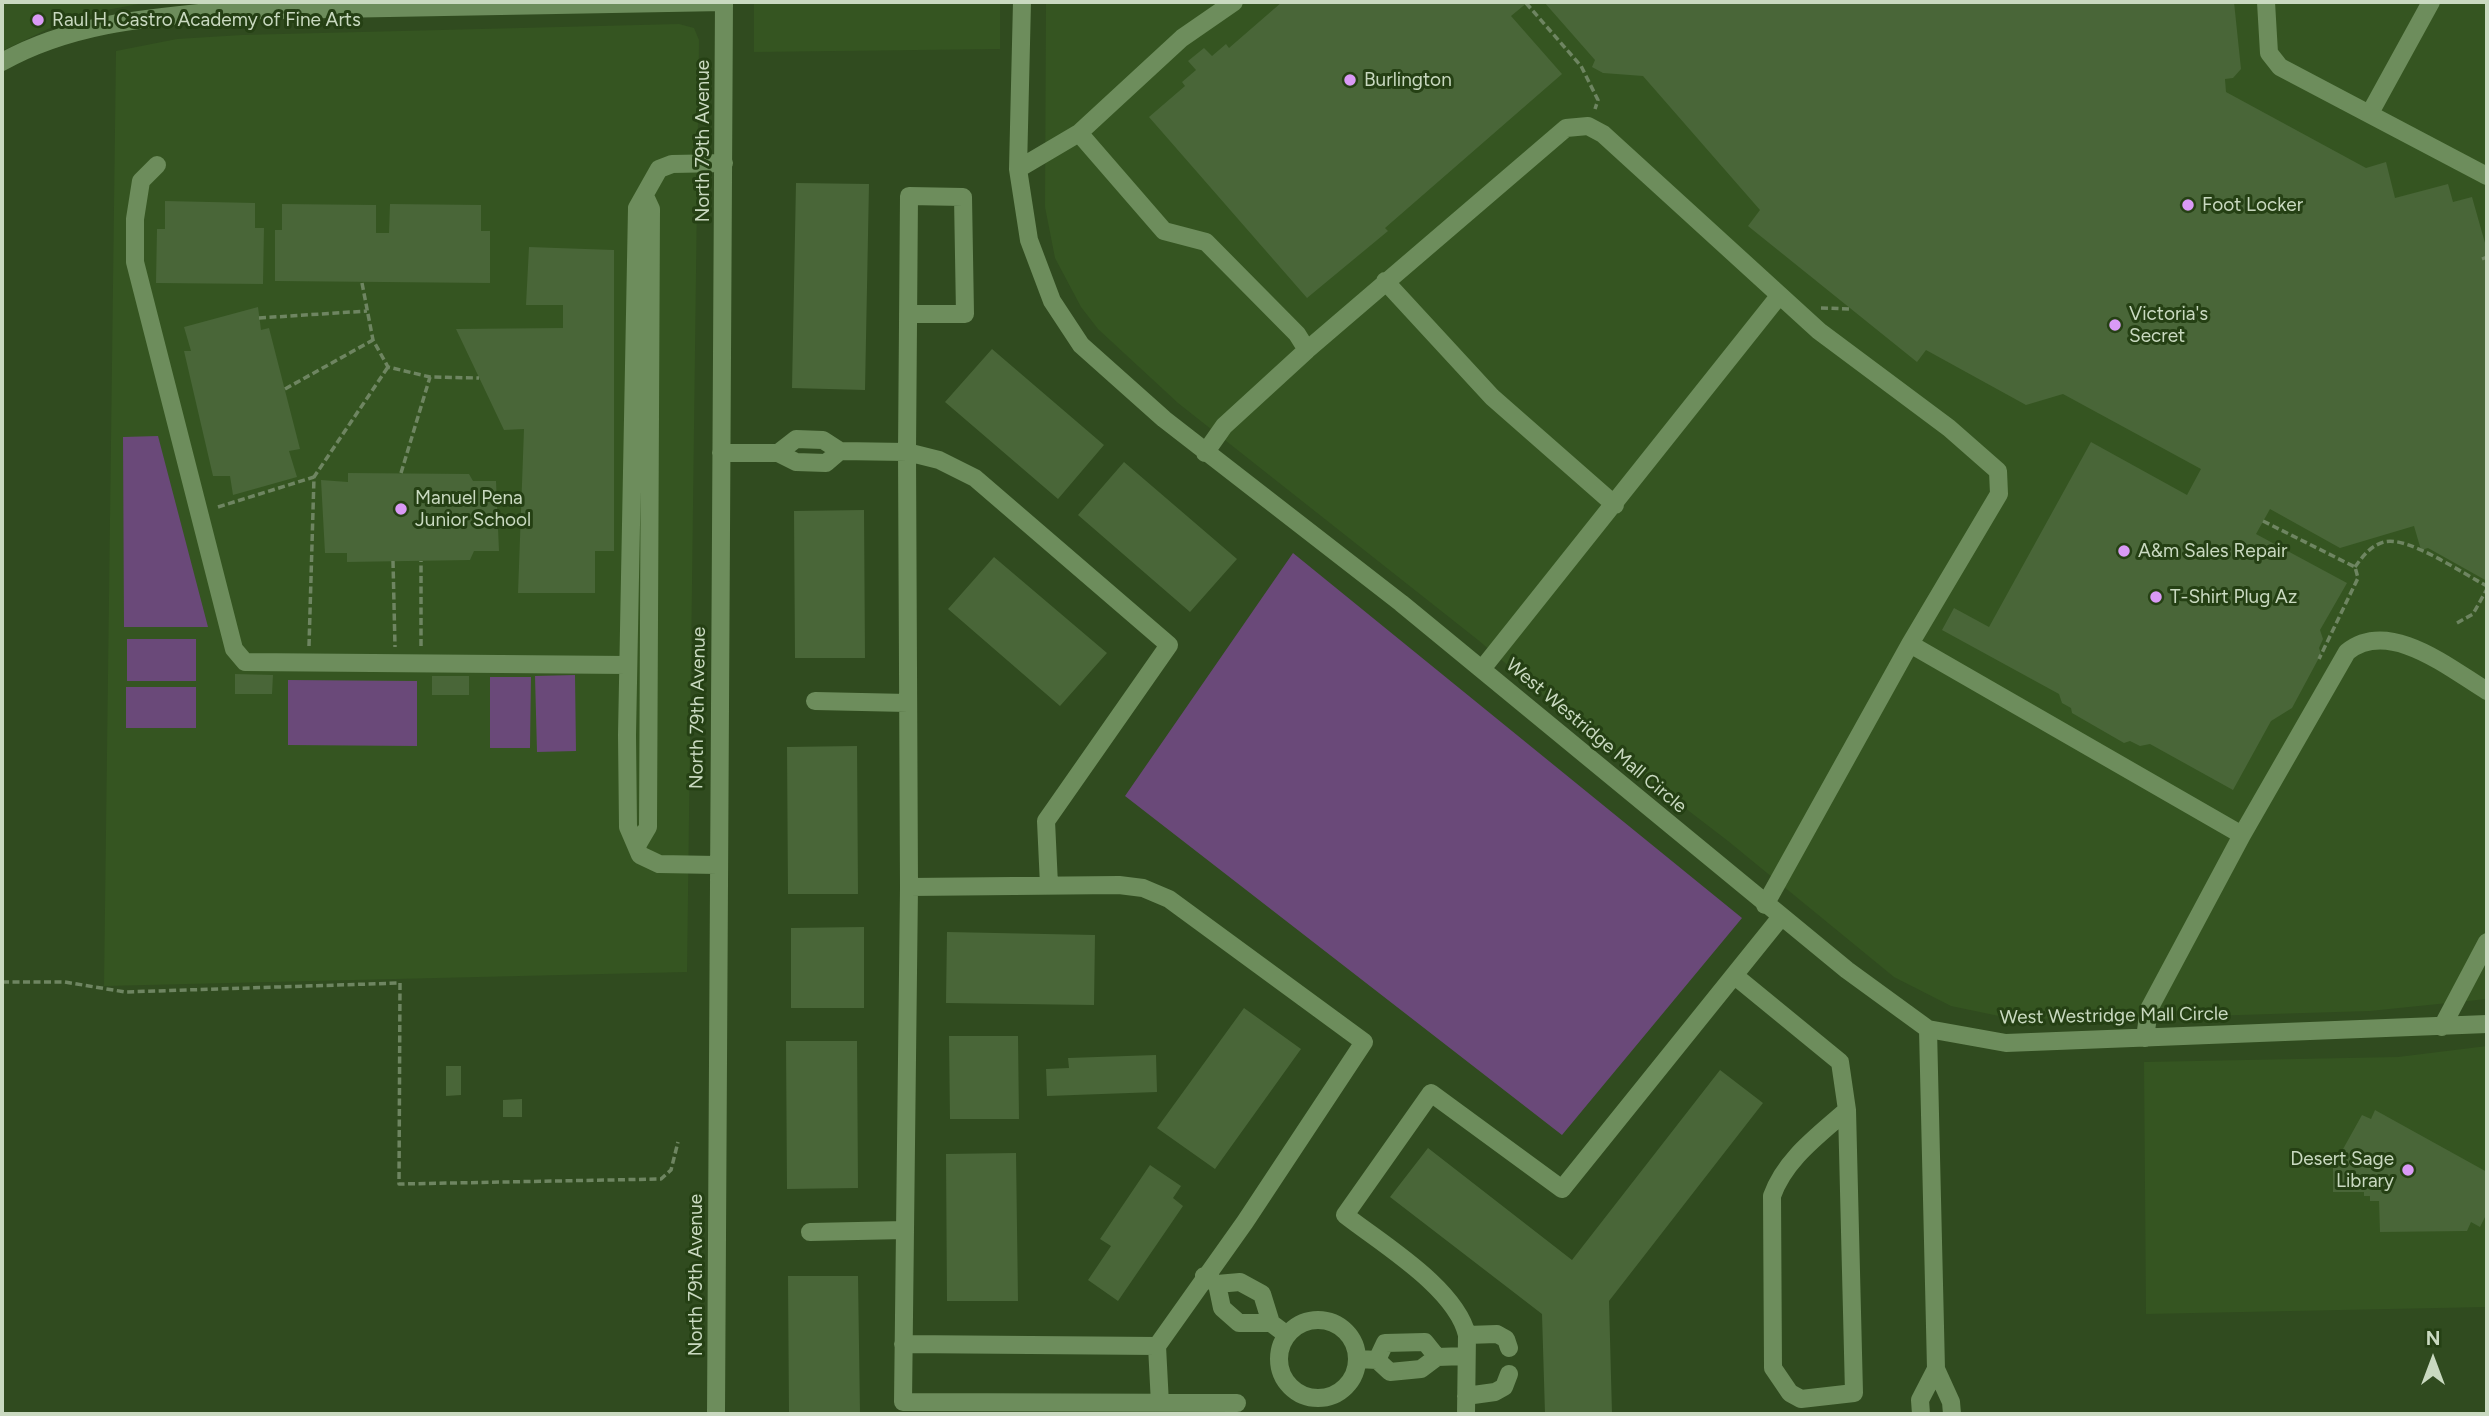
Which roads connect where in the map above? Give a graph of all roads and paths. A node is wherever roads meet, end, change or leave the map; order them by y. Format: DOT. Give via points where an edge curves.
graph roads {
  1 [pos="724,2"];
  2 [pos="1022,2"];
  3 [pos="1234,2"];
  4 [pos="2266,2"];
  5 [pos="2431,2"];
  6 [pos="1526,3"];
  7 [pos="2,62"];
  8 [pos="1598,100"];
  9 [pos="2370,113"];
  10 [pos="1079,133"];
  11 [pos="724,163"];
  12 [pos="157,165"];
  13 [pos="1018,169"];
  14 [pos="2487,176"];
  15 [pos="645,196"];
  16 [pos="2487,257"];
  17 [pos="2482,260"];
  18 [pos="1385,281"];
  19 [pos="362,283"];
  20 [pos="1779,296"];
  21 [pos="1815,308"];
  22 [pos="1851,309"];
  23 [pos="367,311"];
  24 [pos="908,314"];
  25 [pos="259,318"];
  26 [pos="373,340"];
  27 [pos="1307,350"];
  28 [pos="388,367"];
  29 [pos="430,377"];
  30 [pos="479,378"];
  31 [pos="285,389"];
  32 [pos="907,452"];
  33 [pos="721,453"];
  34 [pos="1205,453"];
  35 [pos="401,473"];
  36 [pos="314,477"];
  37 [pos="1615,505"];
  38 [pos="199,513"];
  39 [pos="2263,521"];
  40 [pos="393,561"];
  41 [pos="421,561"];
  42 [pos="2355,566"];
  43 [pos="2487,587"];
  44 [pos="2457,623"];
  45 [pos="1910,644"];
  46 [pos="308,662"];
  47 [pos="396,663"];
  48 [pos="421,663"];
  49 [pos="628,665"];
  50 [pos="1482,669"];
  51 [pos="2313,671"];
  52 [pos="2487,691"];
  53 [pos="815,701"];
  54 [pos="908,703"];
  55 [pos="2242,835"];
  56 [pos="638,844"];
  57 [pos="717,865"];
  58 [pos="1049,885"];
  59 [pos="909,887"];
  60 [pos="1765,905"];
  61 [pos="1781,917"];
  62 [pos="2487,942"];
  63 [pos="1735,976"];
  64 [pos="2,982"];
  65 [pos="2487,1024"];
  66 [pos="2442,1027"];
  67 [pos="1928,1029"];
  68 [pos="2145,1038"];
  69 [pos="1847,1110"];
  70 [pos="678,1142"];
  71 [pos="905,1230"];
  72 [pos="810,1231"];
  73 [pos="1211,1280"];
  74 [pos="1271,1323"];
  75 [pos="1287,1335"];
  76 [pos="1467,1335"];
  77 [pos="903,1344"];
  78 [pos="1157,1346"];
  79 [pos="1509,1348"];
  80 [pos="1466,1356"];
  81 [pos="1437,1357"];
  82 [pos="1358,1359"];
  83 [pos="1377,1360"];
  84 [pos="1936,1369"];
  85 [pos="1509,1374"];
  86 [pos="1237,1403"];
  87 [pos="1160,1404"];
  88 [pos="1466,1405"];
  89 [pos="1320,1407"];
  90 [pos="716,1414"];
  91 [pos="1921,1414"];
  92 [pos="1952,1414"];
  1 -- 7 [label="street" via="221,10 91,27"];
  1 -- 11 [label="street, North 79th Avenue"];
  2 -- 13 [label="street, West Westridge Mall Circle"];
  3 -- 10 [label="street" via="1182,38"];
  4 -- 9 [label="street" via="2269,53 2280,67"];
  5 -- 9 [label="street"];
  6 -- 8 [label="path" via="1581,66"];
  9 -- 14 [label="street"];
  10 -- 13 [label="street"];
  10 -- 27 [label="street" via="1164,231 1206,242 1297,334"];
  11 -- 15 [label="street" via="659,169"];
  11 -- 33 [label="street, North 79th Avenue"];
  12 -- 38 [label="street" via="141,181 135,261"];
  13 -- 34 [label="street, West Westridge Mall Circle" via="1029,240 1052,301 1068,327 1081,345"];
  15 -- 49 [label="street" via="637,208"];
  15 -- 56 [label="street" via="651,209 648,827"];
  16 -- 17 [label="path"];
  18 -- 20 [label="street" via="1566,128 1578,125 1603,134"];
  18 -- 27 [label="street"];
  18 -- 37 [label="street" via="1492,397"];
  19 -- 23 [label="path"];
  20 -- 37 [label="street"];
  20 -- 45 [label="street" via="1998,471 1999,494"];
  21 -- 22 [label="path"];
  23 -- 25 [label="path"];
  23 -- 26 [label="path"];
  24 -- 24 [label="street" via="909,196 963,197 965,314"];
  24 -- 32 [label="street"];
  26 -- 28 [label="path"];
  26 -- 31 [label="path"];
  27 -- 34 [label="street" via="1224,426"];
  28 -- 29 [label="path"];
  28 -- 36 [label="path"];
  29 -- 30 [label="path"];
  29 -- 35 [label="path"];
  32 -- 33 [label="street" via="840,451 823,440 796,439 778,453"];
  32 -- 54 [label="street"];
  32 -- 58 [label="street" via="939,460 975,478 1169,645 1046,821"];
  33 -- 57 [label="street, North 79th Avenue"];
  34 -- 50 [label="street, West Westridge Mall Circle"];
  36 -- 38 [label="path"];
  36 -- 46 [label="path"];
  37 -- 50 [label="street"];
  38 -- 46 [label="street" via="234,649 245,662"];
  39 -- 42 [label="path"];
  40 -- 47 [label="path"];
  41 -- 48 [label="path"];
  42 -- 43 [label="path" via="2371,548 2385,541 2402,541"];
  42 -- 51 [label="path" via="2358,578"];
  43 -- 44 [label="path" via="2473,614"];
  45 -- 55 [label="street"];
  45 -- 60 [label="street"];
  46 -- 47 [label="street"];
  47 -- 48 [label="street"];
  48 -- 49 [label="street"];
  49 -- 56 [label="street" via="628,827"];
  50 -- 60 [label="street, West Westridge Mall Circle"];
  52 -- 55 [label="street" via="2406,645 2388,640 2358,643 2347,652"];
  53 -- 54 [label="street"];
  54 -- 59 [label="street"];
  55 -- 68 [label="street" via="2149,1009"];
  56 -- 57 [label="street" via="640,855 659,864"];
  57 -- 90 [label="street, North 79th Avenue"];
  58 -- 59 [label="street"];
  58 -- 73 [label="street" via="1119,885 1143,888 1168,899 1364,1042"];
  59 -- 71 [label="street"];
  60 -- 61 [label="street, West Westridge Mall Circle"];
  61 -- 63 [label="street"];
  61 -- 67 [label="street, West Westridge Mall Circle"];
  62 -- 66 [label="street"];
  63 -- 69 [label="street" via="1840,1062"];
  63 -- 76 [label="street" via="1562,1189 1431,1093 1345,1215 1434,1285 1464,1323"];
  64 -- 70 [label="path" via="65,982 125,992 400,983 399,1184 661,1179 671,1170"];
  65 -- 66 [label="street, West Westridge Mall Circle"];
  66 -- 68 [label="street, West Westridge Mall Circle"];
  67 -- 68 [label="street, West Westridge Mall Circle" via="2006,1043"];
  67 -- 84 [label="street"];
  69 -- 69 [label="street" via="1854,1393 1801,1399 1790,1393 1773,1368 1772,1196 1795,1157"];
  71 -- 72 [label="street"];
  71 -- 77 [label="street"];
  73 -- 74 [label="street" via="1240,1282 1262,1294"];
  73 -- 74 [label="street" via="1222,1308 1239,1323"];
  73 -- 78 [label="street"];
  74 -- 75 [label="street"];
  75 -- 82 [label="street" via="1303,1322 1328,1321 1350,1335"];
  75 -- 89 [label="street" via="1279,1352 1283,1378"];
  76 -- 79 [label="street" via="1497,1334 1506,1339"];
  76 -- 80 [label="street"];
  77 -- 78 [label="street"];
  77 -- 87 [label="street" via="903,1402"];
  78 -- 87 [label="street"];
  80 -- 81 [label="street"];
  80 -- 88 [label="street"];
  81 -- 83 [label="street" via="1421,1369 1390,1372"];
  81 -- 83 [label="street" via="1425,1342 1385,1343"];
  82 -- 83 [label="street"];
  82 -- 89 [label="street" via="1349,1383"];
  84 -- 91 [label="street" via="1920,1400"];
  84 -- 92 [label="street"];
  85 -- 88 [label="street" via="1504,1387"];
  86 -- 87 [label="street"];
}
